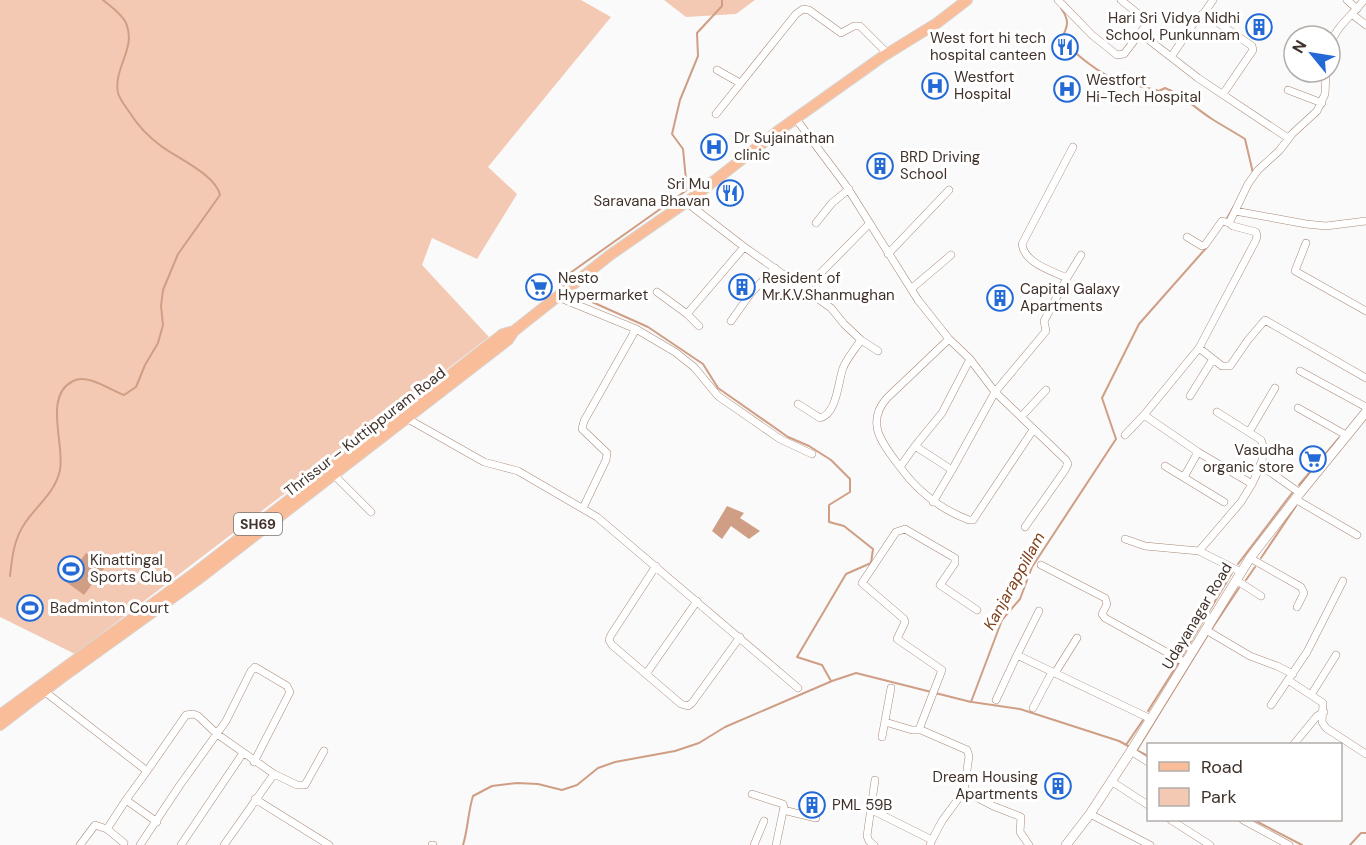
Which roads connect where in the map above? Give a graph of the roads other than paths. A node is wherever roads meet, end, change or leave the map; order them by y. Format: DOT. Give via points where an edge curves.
graph roads {
  1 [pos="967,0"];
  2 [pos="1058,0"];
  3 [pos="1121,0"];
  4 [pos="1213,0"];
  5 [pos="1347,0"];
  6 [pos="1364,0"];
  7 [pos="1355,12"];
  8 [pos="1204,13"];
  9 [pos="1342,24"];
  10 [pos="1366,25"];
  11 [pos="1140,33"];
  12 [pos="888,54"];
  13 [pos="1172,57"];
  14 [pos="717,70"];
  15 [pos="740,83"];
  16 [pos="1325,84"];
  17 [pos="1288,90"];
  18 [pos="1223,94"];
  19 [pos="1322,103"];
  20 [pos="716,114"];
  21 [pos="795,119"];
  22 [pos="1288,138"];
  23 [pos="1073,147"];
  24 [pos="849,189"];
  25 [pos="949,190"];
  26 [pos="686,202"];
  27 [pos="1235,210"];
  28 [pos="1366,221"];
  29 [pos="1226,222"];
  30 [pos="816,223"];
  31 [pos="869,224"];
  32 [pos="1187,237"];
  33 [pos="1306,243"];
  34 [pos="744,247"];
  35 [pos="888,254"];
  36 [pos="951,255"];
  37 [pos="1081,255"];
  38 [pos="775,268"];
  39 [pos="1067,278"];
  40 [pos="805,289"];
  41 [pos="911,289"];
  42 [pos="657,292"];
  43 [pos="558,297"];
  44 [pos="1366,310"];
  45 [pos="687,314"];
  46 [pos="731,321"];
  47 [pos="699,326"];
  48 [pos="636,329"];
  49 [pos="514,331"];
  50 [pos="949,339"];
  51 [pos="861,340"];
  52 [pos="1199,348"];
  53 [pos="878,351"];
  54 [pos="970,359"];
  55 [pos="1213,359"];
  56 [pos="1300,370"];
  57 [pos="1366,378"];
  58 [pos="1275,388"];
  59 [pos="1046,390"];
  60 [pos="995,392"];
  61 [pos="1190,396"];
  62 [pos="798,404"];
  63 [pos="1366,407"];
  64 [pos="1298,408"];
  65 [pos="1217,412"];
  66 [pos="1366,412"];
  67 [pos="1144,415"];
  68 [pos="1021,417"];
  69 [pos="408,418"];
  70 [pos="1033,430"];
  71 [pos="1249,432"];
  72 [pos="1125,435"];
  73 [pos="1346,435"];
  74 [pos="915,447"];
  75 [pos="1198,452"];
  76 [pos="812,454"];
  77 [pos="1260,465"];
  78 [pos="1165,466"];
  79 [pos="900,467"];
  80 [pos="952,470"];
  81 [pos="334,475"];
  82 [pos="1184,477"];
  83 [pos="1252,484"];
  84 [pos="1298,496"];
  85 [pos="933,502"];
  86 [pos="1224,502"];
  87 [pos="583,508"];
  88 [pos="371,512"];
  89 [pos="1025,527"];
  90 [pos="1357,535"];
  91 [pos="1125,539"];
  92 [pos="1199,551"];
  93 [pos="1250,558"];
  94 [pos="1041,565"];
  95 [pos="656,566"];
  96 [pos="1239,576"];
  97 [pos="1342,581"];
  98 [pos="1261,596"];
  99 [pos="697,601"];
  100 [pos="1297,607"];
  101 [pos="976,610"];
  102 [pos="1039,611"];
  103 [pos="1209,632"];
  104 [pos="740,637"];
  105 [pos="1077,638"];
  106 [pos="1017,655"];
  107 [pos="1336,656"];
  108 [pos="1186,663"];
  109 [pos="1054,672"];
  110 [pos="646,675"];
  111 [pos="1291,677"];
  112 [pos="798,688"];
  113 [pos="891,688"];
  114 [pos="44,691"];
  115 [pos="1311,695"];
  116 [pos="996,700"];
  117 [pos="1270,705"];
  118 [pos="1033,708"];
  119 [pos="1324,712"];
  120 [pos="0,715"];
  121 [pos="1151,718"];
  122 [pos="885,722"];
  123 [pos="0,725"];
  124 [pos="921,730"];
  125 [pos="217,734"];
  126 [pos="882,737"];
  127 [pos="1295,743"];
  128 [pos="1132,749"];
  129 [pos="324,751"];
  130 [pos="243,753"];
  131 [pos="1366,754"];
  132 [pos="1147,760"];
  133 [pos="254,762"];
  134 [pos="147,771"];
  135 [pos="274,774"];
  136 [pos="875,780"];
  137 [pos="1112,781"];
  138 [pos="964,791"];
  139 [pos="752,794"];
  140 [pos="255,799"];
  141 [pos="126,800"];
  142 [pos="1147,804"];
  143 [pos="783,810"];
  144 [pos="872,810"];
  145 [pos="1090,814"];
  146 [pos="816,818"];
  147 [pos="764,821"];
  148 [pos="1174,821"];
  149 [pos="1247,821"];
  150 [pos="157,822"];
  151 [pos="107,829"];
  152 [pos="931,842"];
  153 [pos="125,844"];
  154 [pos="80,845"];
  155 [pos="140,845"];
  156 [pos="181,845"];
  157 [pos="224,845"];
  158 [pos="329,845"];
  159 [pos="754,845"];
  160 [pos="776,845"];
  161 [pos="874,845"];
  162 [pos="1029,845"];
  163 [pos="1066,845"];
  164 [pos="1150,845"];
  165 [pos="1210,845"];
  166 [pos="1289,845"];
  1 -- 12 [label="main road, Thrissur – Kuttippuram Road / SH69"];
  2 -- 11 [label="street" via="1117,55 1124,54"];
  3 -- 11 [label="street" via="1148,22"];
  4 -- 8 [label="street"];
  5 -- 7 [label="street"];
  6 -- 7 [label="street"];
  7 -- 9 [label="street"];
  7 -- 10 [label="street"];
  8 -- 13 [label="street"];
  8 -- 18 [label="street" via="1253,50"];
  11 -- 13 [label="street"];
  12 -- 15 [label="street" via="860,26 841,33 803,9"];
  12 -- 21 [label="main road, Thrissur – Kuttippuram Road / SH69"];
  13 -- 18 [label="street"];
  14 -- 15 [label="street"];
  15 -- 20 [label="street"];
  16 -- 19 [label="street"];
  17 -- 19 [label="street"];
  18 -- 22 [label="street"];
  19 -- 22 [label="street"];
  21 -- 24 [label="street"];
  21 -- 26 [label="main road, Thrissur – Kuttippuram Road / SH69"];
  22 -- 27 [label="street" via="1258,170"];
  23 -- 39 [label="street" via="1022,244 1028,258"];
  24 -- 30 [label="street"];
  24 -- 31 [label="street"];
  25 -- 35 [label="street"];
  26 -- 34 [label="street"];
  26 -- 43 [label="main road, Thrissur – Kuttippuram Road / SH69"];
  27 -- 28 [label="street" via="1306,225"];
  27 -- 29 [label="street"];
  29 -- 32 [label="street" via="1205,245"];
  29 -- 52 [label="street" via="1256,232 1257,236"];
  31 -- 35 [label="street"];
  31 -- 40 [label="street"];
  33 -- 44 [label="street" via="1294,271"];
  34 -- 38 [label="street"];
  34 -- 45 [label="street"];
  35 -- 41 [label="street"];
  36 -- 41 [label="street"];
  37 -- 39 [label="street"];
  38 -- 40 [label="street"];
  38 -- 46 [label="street"];
  39 -- 60 [label="street" via="1044,321 1046,331"];
  40 -- 51 [label="street" via="831,308"];
  41 -- 50 [label="street"];
  42 -- 45 [label="street"];
  43 -- 48 [label="street"];
  43 -- 49 [label="main road, Thrissur – Kuttippuram Road / SH69"];
  45 -- 47 [label="street"];
  48 -- 76 [label="street" via="694,367 718,396 780,439"];
  48 -- 87 [label="street" via="584,421 582,429 607,453"];
  49 -- 69 [label="main road, Thrissur – Kuttippuram Road" via="508,340"];
  49 -- 120 [label="main road, Thrissur – Kuttippuram Road / SH69" via="503,334 196,572"];
  50 -- 54 [label="street"];
  50 -- 79 [label="street" via="879,408 879,434"];
  51 -- 53 [label="street"];
  51 -- 62 [label="street" via="843,368 827,415 820,417"];
  52 -- 55 [label="street"];
  52 -- 67 [label="street"];
  54 -- 60 [label="street"];
  54 -- 74 [label="street" via="942,413"];
  55 -- 57 [label="street" via="1224,367 1230,366 1265,320"];
  55 -- 61 [label="street"];
  56 -- 63 [label="street"];
  58 -- 71 [label="street"];
  59 -- 68 [label="street"];
  60 -- 68 [label="street"];
  60 -- 80 [label="street"];
  64 -- 73 [label="street"];
  65 -- 71 [label="street"];
  66 -- 73 [label="street, Udayanagar Road"];
  67 -- 72 [label="street"];
  67 -- 75 [label="street"];
  68 -- 70 [label="street"];
  69 -- 81 [label="main road, Thrissur – Kuttippuram Road"];
  69 -- 87 [label="street" via="483,462 518,471"];
  70 -- 85 [label="street" via="973,520"];
  70 -- 89 [label="street" via="1068,464"];
  71 -- 77 [label="street" via="1263,445"];
  73 -- 84 [label="street, Udayanagar Road"];
  74 -- 79 [label="street"];
  74 -- 80 [label="street"];
  75 -- 82 [label="street"];
  75 -- 83 [label="street"];
  77 -- 83 [label="street"];
  77 -- 84 [label="street"];
  78 -- 82 [label="street"];
  79 -- 85 [label="street"];
  80 -- 85 [label="street"];
  81 -- 88 [label="street"];
  81 -- 114 [label="main road, Thrissur – Kuttippuram Road"];
  82 -- 86 [label="street"];
  83 -- 92 [label="street"];
  84 -- 90 [label="street"];
  84 -- 93 [label="street, Udayanagar Road"];
  87 -- 95 [label="street"];
  91 -- 92 [label="street" via="1145,546"];
  92 -- 96 [label="street"];
  93 -- 96 [label="street, Udayanagar Road"];
  93 -- 100 [label="street" via="1301,587 1304,593"];
  94 -- 108 [label="street" via="1105,598 1105,618"];
  95 -- 99 [label="street"];
  95 -- 110 [label="street" via="609,640"];
  96 -- 98 [label="street"];
  96 -- 103 [label="street, Udayanagar Road"];
  97 -- 111 [label="street"];
  99 -- 104 [label="street"];
  99 -- 110 [label="street"];
  101 -- 124 [label="street" via="940,585 955,558 905,529 897,532 865,576 863,585 904,619 897,639 942,670"];
  102 -- 106 [label="street"];
  103 -- 108 [label="street, Udayanagar Road"];
  103 -- 111 [label="street"];
  104 -- 110 [label="street" via="688,706"];
  104 -- 112 [label="street"];
  105 -- 109 [label="street"];
  106 -- 109 [label="street"];
  106 -- 116 [label="street"];
  107 -- 115 [label="street"];
  108 -- 121 [label="street, Udayanagar Road"];
  109 -- 118 [label="street"];
  109 -- 121 [label="street"];
  111 -- 115 [label="street"];
  111 -- 117 [label="street"];
  113 -- 122 [label="street"];
  114 -- 123 [label="main road, Thrissur – Kuttippuram Road"];
  114 -- 134 [label="street"];
  115 -- 119 [label="street" via="1323,703"];
  119 -- 127 [label="street"];
  119 -- 131 [label="street" via="1326,728"];
  121 -- 128 [label="street, Udayanagar Road"];
  122 -- 124 [label="street"];
  122 -- 126 [label="street"];
  124 -- 138 [label="street" via="969,753"];
  125 -- 130 [label="street"];
  125 -- 133 [label="street" via="253,668 290,688"];
  125 -- 134 [label="street" via="198,716 186,715"];
  125 -- 150 [label="street"];
  128 -- 132 [label="street"];
  128 -- 137 [label="street, Udayanagar Road"];
  129 -- 135 [label="street" via="305,784 297,785"];
  130 -- 133 [label="street"];
  130 -- 156 [label="street"];
  133 -- 135 [label="street"];
  134 -- 141 [label="street"];
  135 -- 140 [label="street"];
  136 -- 144 [label="street"];
  137 -- 142 [label="street"];
  137 -- 145 [label="street, Udayanagar Road"];
  138 -- 152 [label="street"];
  138 -- 162 [label="street" via="1021,817 1020,832"];
  139 -- 143 [label="street" via="783,804"];
  140 -- 157 [label="street"];
  140 -- 158 [label="street"];
  141 -- 150 [label="street"];
  141 -- 151 [label="street"];
  143 -- 146 [label="street"];
  143 -- 160 [label="street"];
  144 -- 152 [label="street"];
  144 -- 161 [label="street" via="867,839"];
  145 -- 163 [label="street, Udayanagar Road"];
  145 -- 164 [label="street"];
  147 -- 159 [label="street"];
  148 -- 165 [label="street"];
  149 -- 166 [label="street"];
  150 -- 155 [label="street"];
  151 -- 153 [label="street"];
  151 -- 154 [label="street" via="95,825"];
}
